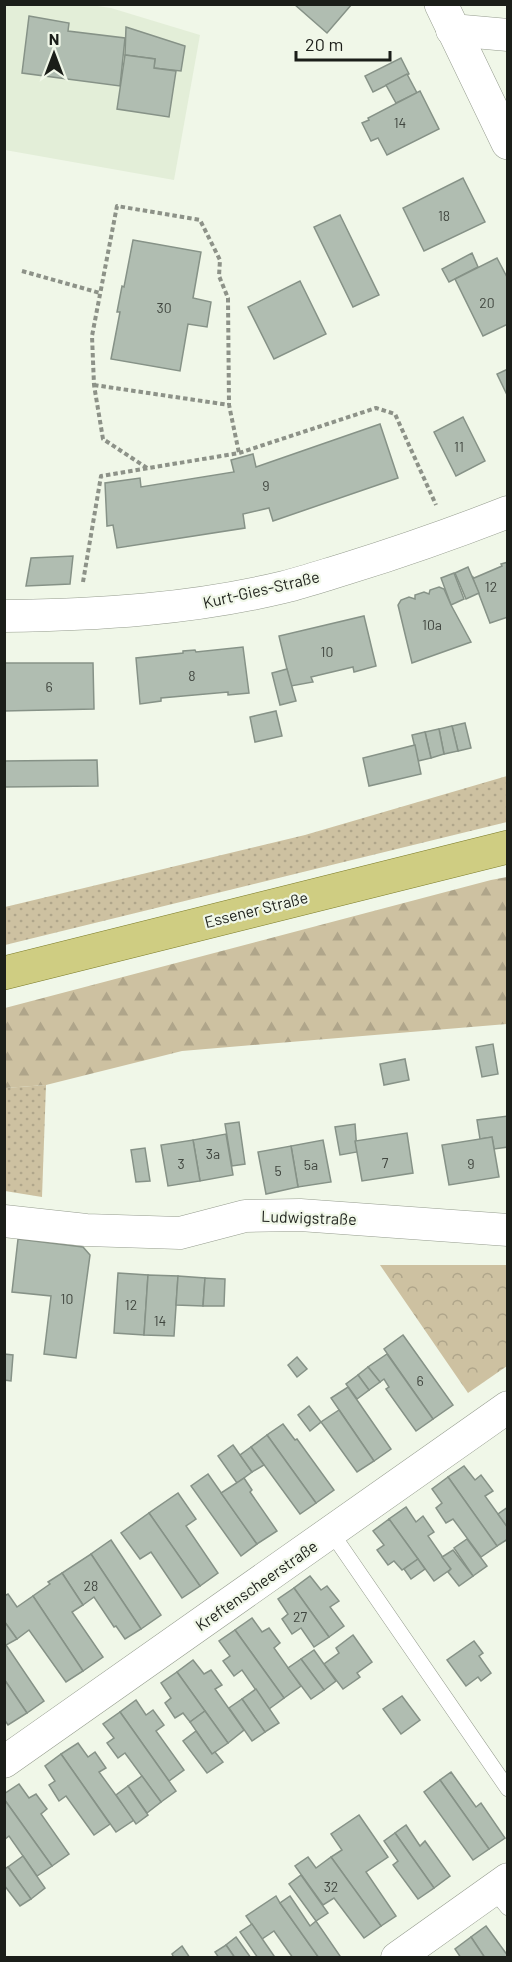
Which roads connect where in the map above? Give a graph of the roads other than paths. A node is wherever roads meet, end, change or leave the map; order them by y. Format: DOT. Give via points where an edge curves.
graph roads {
  1 [pos="446,17"];
  2 [pos="507,35"];
  3 [pos="507,143"];
  4 [pos="507,512"];
  5 [pos="4,616"];
  6 [pos="507,847"];
  7 [pos="4,973"];
  8 [pos="4,1221"];
  9 [pos="507,1230"];
  10 [pos="507,1407"];
  11 [pos="332,1532"];
  12 [pos="4,1762"];
  13 [pos="507,1789"];
  14 [pos="502,1892"];
  15 [pos="397,1958"];
  1 -- 2 [label="street"];
  1 -- 3 [label="street"];
  4 -- 5 [label="street, Kurt-Gies-Straße" via="284,587 194,604 77,615"];
  6 -- 7 [label="main road, Essener Straße"];
  8 -- 9 [label="street, Ludwigstraße" via="86,1230 180,1233 245,1216 300,1215"];
  10 -- 11 [label="street, Kreftenscheerstraße"];
  11 -- 12 [label="street, Kreftenscheerstraße"];
  11 -- 13 [label="lane"];
  14 -- 15 [label="street"];
}
